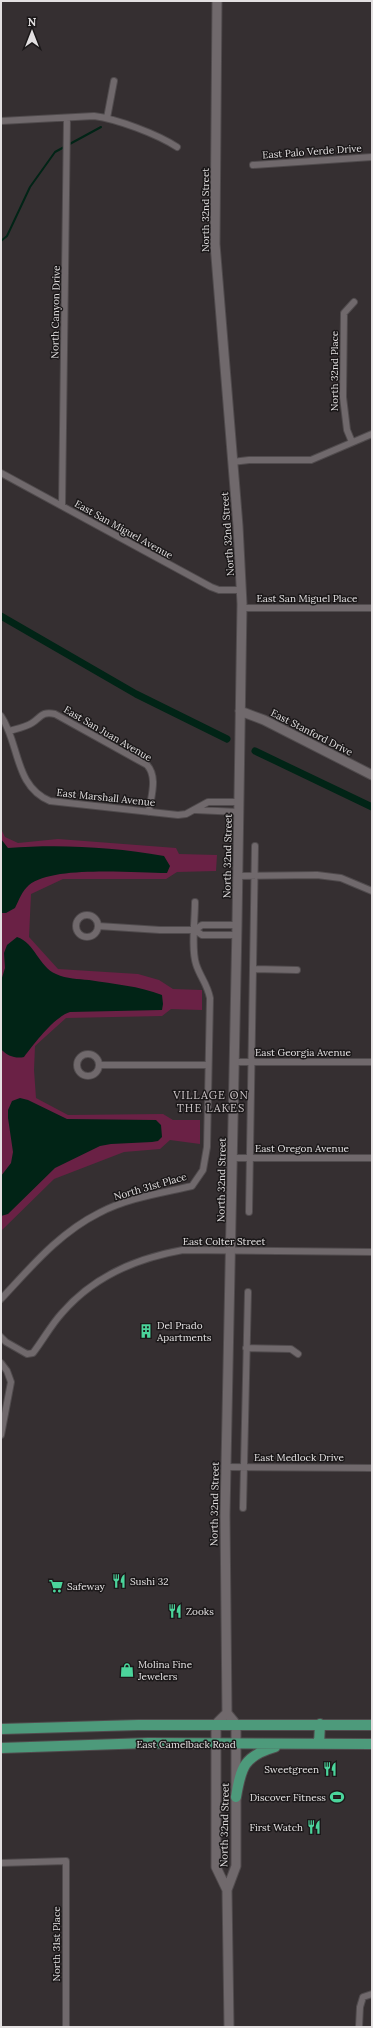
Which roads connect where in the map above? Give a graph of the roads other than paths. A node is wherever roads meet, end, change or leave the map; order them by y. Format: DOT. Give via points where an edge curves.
graph roads {
  1 [pos="217,1"];
  2 [pos="114,80"];
  3 [pos="67,118"];
  4 [pos="107,118"];
  5 [pos="1,121"];
  6 [pos="177,147"];
  7 [pos="372,157"];
  8 [pos="253,166"];
  9 [pos="354,302"];
  10 [pos="372,434"];
  11 [pos="352,442"];
  12 [pos="232,462"];
  13 [pos="1,473"];
  14 [pos="62,506"];
  15 [pos="242,590"];
  16 [pos="242,608"];
  17 [pos="372,608"];
  18 [pos="240,711"];
  19 [pos="1,716"];
  20 [pos="9,731"];
  21 [pos="372,775"];
  22 [pos="239,802"];
  23 [pos="196,810"];
  24 [pos="150,812"];
  25 [pos="239,812"];
  26 [pos="255,846"];
  27 [pos="238,876"];
  28 [pos="255,876"];
  29 [pos="372,891"];
  30 [pos="195,902"];
  31 [pos="211,925"];
  32 [pos="98,926"];
  33 [pos="237,926"];
  34 [pos="195,930"];
  35 [pos="211,935"];
  36 [pos="237,935"];
  37 [pos="253,969"];
  38 [pos="297,970"];
  39 [pos="234,1062"];
  40 [pos="252,1062"];
  41 [pos="372,1062"];
  42 [pos="99,1065"];
  43 [pos="208,1065"];
  44 [pos="232,1158"];
  45 [pos="250,1158"];
  46 [pos="372,1158"];
  47 [pos="249,1212"];
  48 [pos="231,1250"];
  49 [pos="372,1252"];
  50 [pos="248,1292"];
  51 [pos="1,1298"];
  52 [pos="1,1337"];
  53 [pos="246,1348"];
  54 [pos="298,1354"];
  55 [pos="1,1363"];
  56 [pos="1,1435"];
  57 [pos="226,1467"];
  58 [pos="244,1467"];
  59 [pos="372,1468"];
  60 [pos="243,1508"];
  61 [pos="227,1713"];
  62 [pos="216,1724"];
  63 [pos="236,1724"];
  64 [pos="320,1724"];
  65 [pos="372,1725"];
  66 [pos="79,1726"];
  67 [pos="1,1729"];
  68 [pos="216,1743"];
  69 [pos="236,1744"];
  70 [pos="286,1744"];
  71 [pos="319,1744"];
  72 [pos="372,1744"];
  73 [pos="80,1745"];
  74 [pos="1,1748"];
  75 [pos="236,1797"];
  76 [pos="1,1863"];
  77 [pos="227,1890"];
  78 [pos="372,1994"];
  79 [pos="66,2027"];
  80 [pos="229,2027"];
  81 [pos="359,2027"];
  1 -- 12 [label="main road, North 32nd Street" via="215,244"];
  2 -- 4 [label="street"];
  3 -- 4 [label="street"];
  3 -- 5 [label="street"];
  3 -- 14 [label="street, North Canyon Drive"];
  4 -- 6 [label="street" via="164,138"];
  7 -- 8 [label="street, East Palo Verde Drive"];
  9 -- 11 [label="street, North 32nd Place" via="344,313 343,382 346,430"];
  10 -- 11 [label="street"];
  11 -- 12 [label="street" via="311,460"];
  12 -- 15 [label="main road, North 32nd Street"];
  13 -- 14 [label="street, East San Miguel Avenue"];
  14 -- 15 [label="street, East San Miguel Avenue" via="211,587 219,590"];
  15 -- 16 [label="main road, North 32nd Street"];
  16 -- 17 [label="street, East San Miguel Place"];
  16 -- 18 [label="main road, North 32nd Street"];
  18 -- 21 [label="main road, East Stanford Drive" via="264,720"];
  18 -- 22 [label="main road, North 32nd Street"];
  19 -- 20 [label="street"];
  20 -- 24 [label="street, East Marshall Avenue" via="24,777 30,788 41,797 64,804"];
  20 -- 24 [label="street, East San Juan Avenue" via="31,724 40,714 47,712 55,714 146,765 152,771 153,778"];
  22 -- 23 [label="street, East Marshall Avenue" via="208,802"];
  22 -- 25 [label="main road, North 32nd Street"];
  23 -- 24 [label="street, East Marshall Avenue" via="178,815"];
  23 -- 25 [label="street, East Marshall Avenue"];
  25 -- 27 [label="main road, North 32nd Street"];
  26 -- 28 [label="street"];
  27 -- 28 [label="street"];
  27 -- 33 [label="main road, North 32nd Street"];
  28 -- 29 [label="street" via="317,875 341,878"];
  28 -- 37 [label="street"];
  30 -- 34 [label="street, North 31st Place"];
  31 -- 33 [label="street"];
  31 -- 34 [label="street" via="202,925"];
  31 -- 35 [label="street"];
  32 -- 34 [label="street"];
  33 -- 36 [label="main road, North 32nd Street"];
  34 -- 35 [label="street" via="202,935"];
  34 -- 43 [label="street, North 31st Place" via="196,965 207,984 210,998"];
  35 -- 36 [label="street"];
  36 -- 39 [label="main road, North 32nd Street"];
  37 -- 38 [label="street"];
  37 -- 40 [label="street"];
  39 -- 40 [label="street, East Georgia Avenue"];
  39 -- 44 [label="main road, North 32nd Street"];
  40 -- 41 [label="street, East Georgia Avenue"];
  40 -- 45 [label="street"];
  42 -- 43 [label="street"];
  43 -- 51 [label="street, North 31st Place" via="207,1148 202,1170 192,1186 99,1212 44,1252"];
  44 -- 45 [label="street, East Oregon Avenue"];
  44 -- 48 [label="main road, North 32nd Street"];
  45 -- 46 [label="street, East Oregon Avenue"];
  45 -- 47 [label="street"];
  48 -- 49 [label="street, East Colter Street"];
  48 -- 52 [label="street, East Colter Street" via="184,1250 154,1255 106,1276 90,1285 62,1312 33,1353 19,1351"];
  48 -- 57 [label="main road, North 32nd Street"];
  50 -- 53 [label="street"];
  53 -- 54 [label="street" via="291,1349"];
  53 -- 58 [label="street"];
  55 -- 56 [label="street" via="11,1382"];
  57 -- 58 [label="street, East Medlock Drive"];
  57 -- 61 [label="main road, North 32nd Street"];
  58 -- 59 [label="street, East Medlock Drive"];
  58 -- 60 [label="street"];
  61 -- 62 [label="main road"];
  61 -- 63 [label="main road"];
  62 -- 63 [label="main road, East Camelback Road"];
  62 -- 66 [label="main road, East Camelback Road"];
  62 -- 68 [label="main road, North 32nd Street"];
  63 -- 64 [label="main road, East Camelback Road"];
  63 -- 69 [label="main road, North 32nd Street"];
  64 -- 65 [label="main road, East Camelback Road"];
  64 -- 71 [label="main road"];
  66 -- 67 [label="main road, East Camelback Road"];
  66 -- 73 [label="main road"];
  68 -- 69 [label="main road, East Camelback Road"];
  68 -- 73 [label="main road, East Camelback Road"];
  68 -- 77 [label="main road, North 32nd Street" via="216,1867"];
  69 -- 70 [label="main road, East Camelback Road"];
  69 -- 75 [label="main road, North 32nd Street"];
  70 -- 71 [label="main road, East Camelback Road"];
  70 -- 75 [label="main road" via="261,1751 251,1757 241,1771"];
  71 -- 72 [label="main road, East Camelback Road"];
  73 -- 74 [label="main road, East Camelback Road"];
  75 -- 77 [label="main road, North 32nd Street" via="236,1866"];
  76 -- 79 [label="street, North 31st Place" via="66,1861"];
  77 -- 80 [label="main road, North 32nd Street"];
  78 -- 81 [label="street" via="363,1997"];
}
